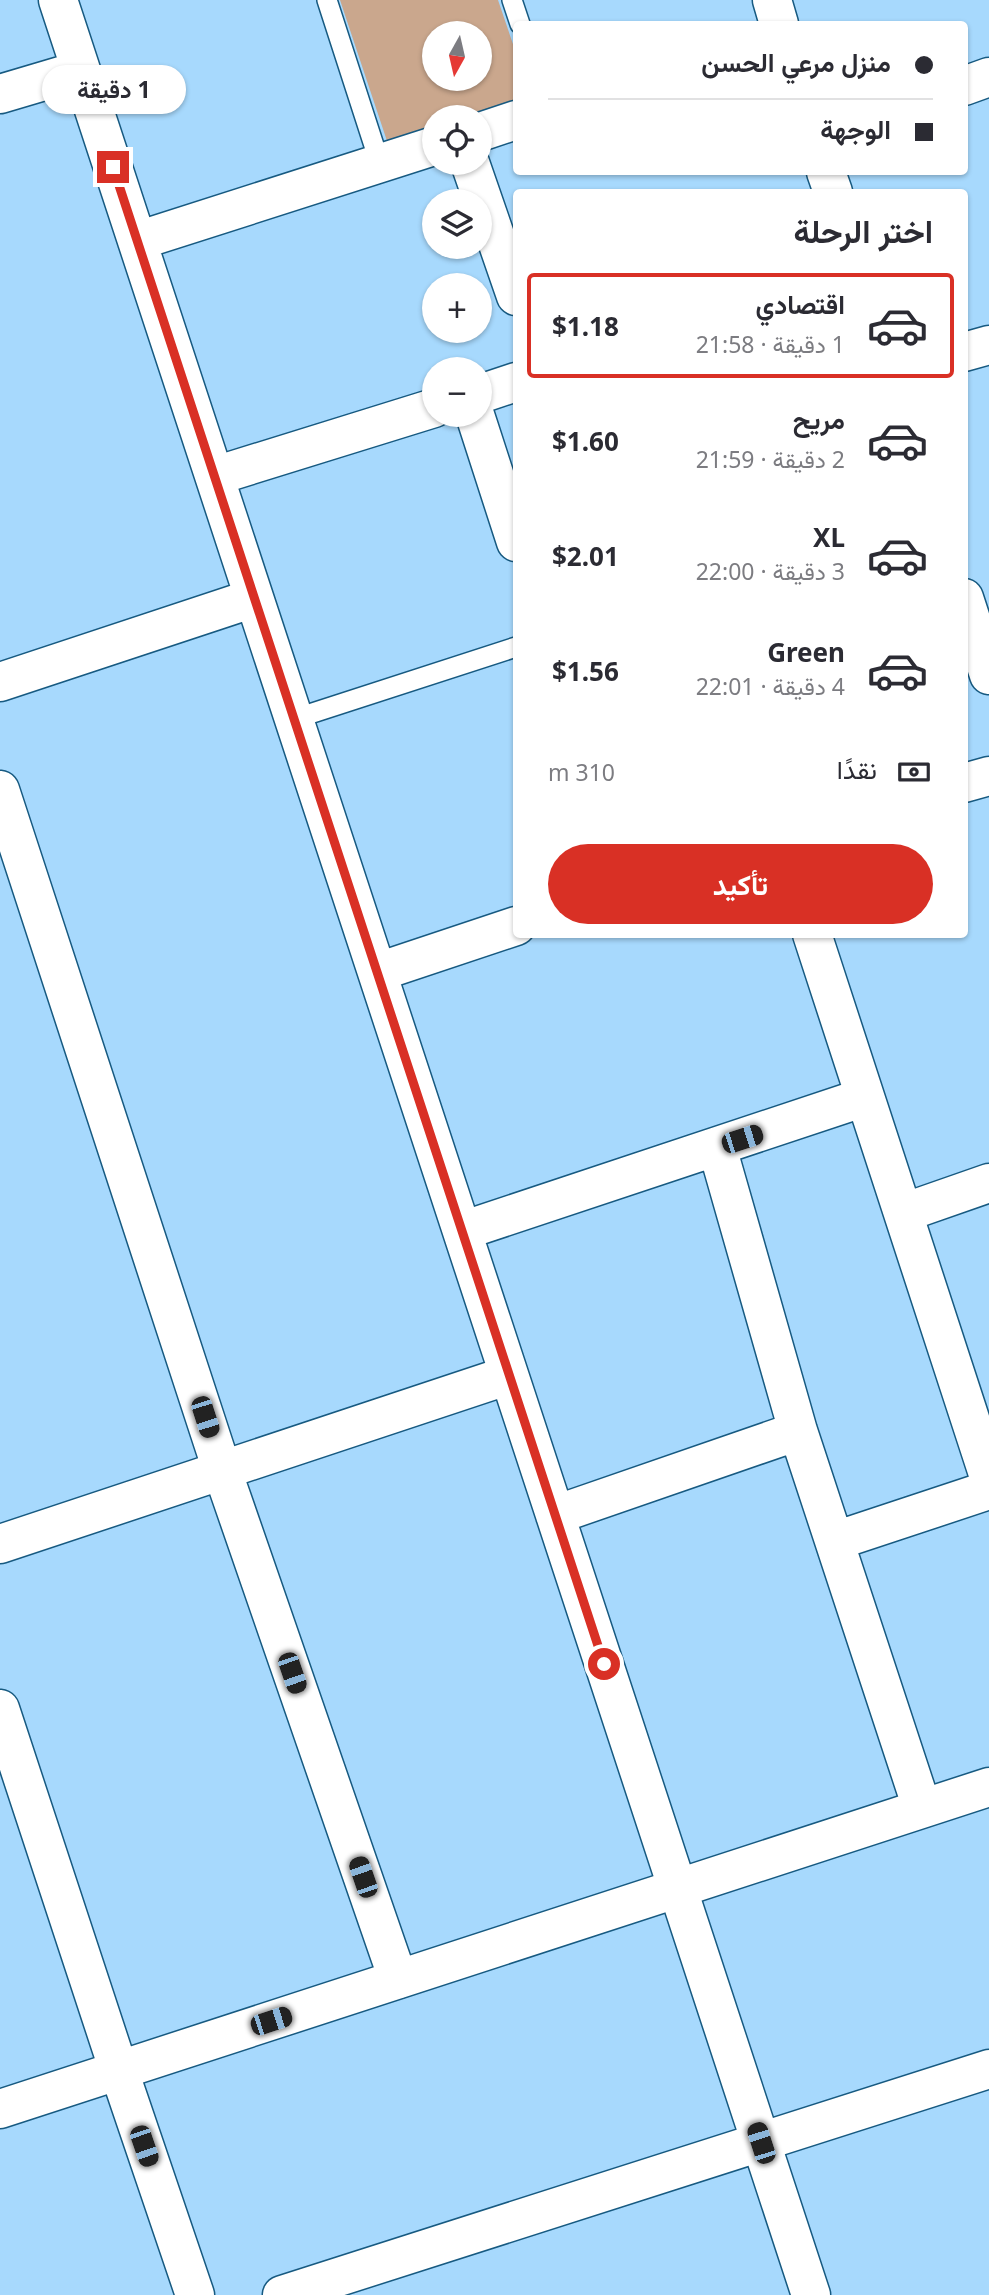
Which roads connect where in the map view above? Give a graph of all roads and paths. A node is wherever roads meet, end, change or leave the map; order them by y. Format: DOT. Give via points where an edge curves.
graph roads {
  1 [pos="58,0"];
  2 [pos="327,0"];
  3 [pos="512,0"];
  4 [pos="772,0"];
  5 [pos="519,21"];
  6 [pos="778,21"];
  7 [pos="81,70"];
  8 [pos="989,77"];
  9 [pos="968,85"];
  10 [pos="0,94"];
  11 [pos="513,121"];
  12 [pos="492,128"];
  13 [pos="422,150"];
  14 [pos="380,164"];
  15 [pos="474,175"];
  16 [pos="137,241"];
  17 [pos="513,287"];
  18 [pos="989,345"];
  19 [pos="968,351"];
  20 [pos="513,383"];
  21 [pos="492,390"];
  22 [pos="422,412"];
  23 [pos="479,427"];
  24 [pos="215,476"];
  25 [pos="513,533"];
  26 [pos="254,597"];
  27 [pos="968,610"];
  28 [pos="513,648"];
  29 [pos="989,675"];
  30 [pos="0,682"];
  31 [pos="294,719"];
  32 [pos="989,776"];
  33 [pos="968,782"];
  34 [pos="0,790"];
  35 [pos="513,927"];
  36 [pos="813,938"];
  37 [pos="378,972"];
  38 [pos="865,1097"];
  39 [pos="717,1147"];
  40 [pos="989,1183"];
  41 [pos="903,1213"];
  42 [pos="462,1231"];
  43 [pos="509,1374"];
  44 [pos="798,1431"];
  45 [pos="222,1469"];
  46 [pos="989,1477"];
  47 [pos="989,1490"];
  48 [pos="555,1515"];
  49 [pos="835,1541"];
  50 [pos="0,1544"];
  51 [pos="0,1709"];
  52 [pos="989,1787"];
  53 [pos="922,1808"];
  54 [pos="678,1888"];
  55 [pos="398,1979"];
  56 [pos="989,2070"];
  57 [pos="119,2071"];
  58 [pos="0,2109"];
  59 [pos="761,2143"];
  60 [pos="195,2295"];
  61 [pos="282,2295"];
  62 [pos="811,2295"];
  1 -- 7 [label="street"];
  2 -- 14 [label="lane"];
  3 -- 5 [label="lane"];
  4 -- 6 [label="street"];
  7 -- 10 [label="street"];
  7 -- 16 [label="street"];
  8 -- 9 [label="street"];
  11 -- 12 [label="street"];
  13 -- 14 [label="street"];
  14 -- 16 [label="street"];
  15 -- 17 [label="street"];
  16 -- 24 [label="street"];
  18 -- 19 [label="street"];
  20 -- 21 [label="street"];
  22 -- 24 [label="street"];
  23 -- 25 [label="street"];
  24 -- 26 [label="street"];
  26 -- 30 [label="street"];
  26 -- 31 [label="street"];
  27 -- 29 [label="street"];
  28 -- 31 [label="lane"];
  31 -- 37 [label="street"];
  32 -- 33 [label="street"];
  34 -- 45 [label="street"];
  35 -- 37 [label="street"];
  36 -- 38 [label="street"];
  37 -- 42 [label="street"];
  38 -- 39 [label="street"];
  38 -- 41 [label="street"];
  39 -- 42 [label="street"];
  39 -- 44 [label="street"];
  40 -- 41 [label="street"];
  41 -- 46 [label="street"];
  42 -- 43 [label="street"];
  43 -- 45 [label="street"];
  43 -- 48 [label="street"];
  44 -- 48 [label="street"];
  44 -- 49 [label="street"];
  45 -- 50 [label="street"];
  45 -- 55 [label="street"];
  47 -- 49 [label="street"];
  48 -- 54 [label="street"];
  49 -- 53 [label="street"];
  51 -- 57 [label="street"];
  52 -- 53 [label="street"];
  53 -- 54 [label="street"];
  54 -- 55 [label="street"];
  54 -- 59 [label="street"];
  55 -- 57 [label="street"];
  56 -- 59 [label="street"];
  57 -- 58 [label="street"];
  57 -- 60 [label="street"];
  59 -- 61 [label="street"];
  59 -- 62 [label="street"];
}
